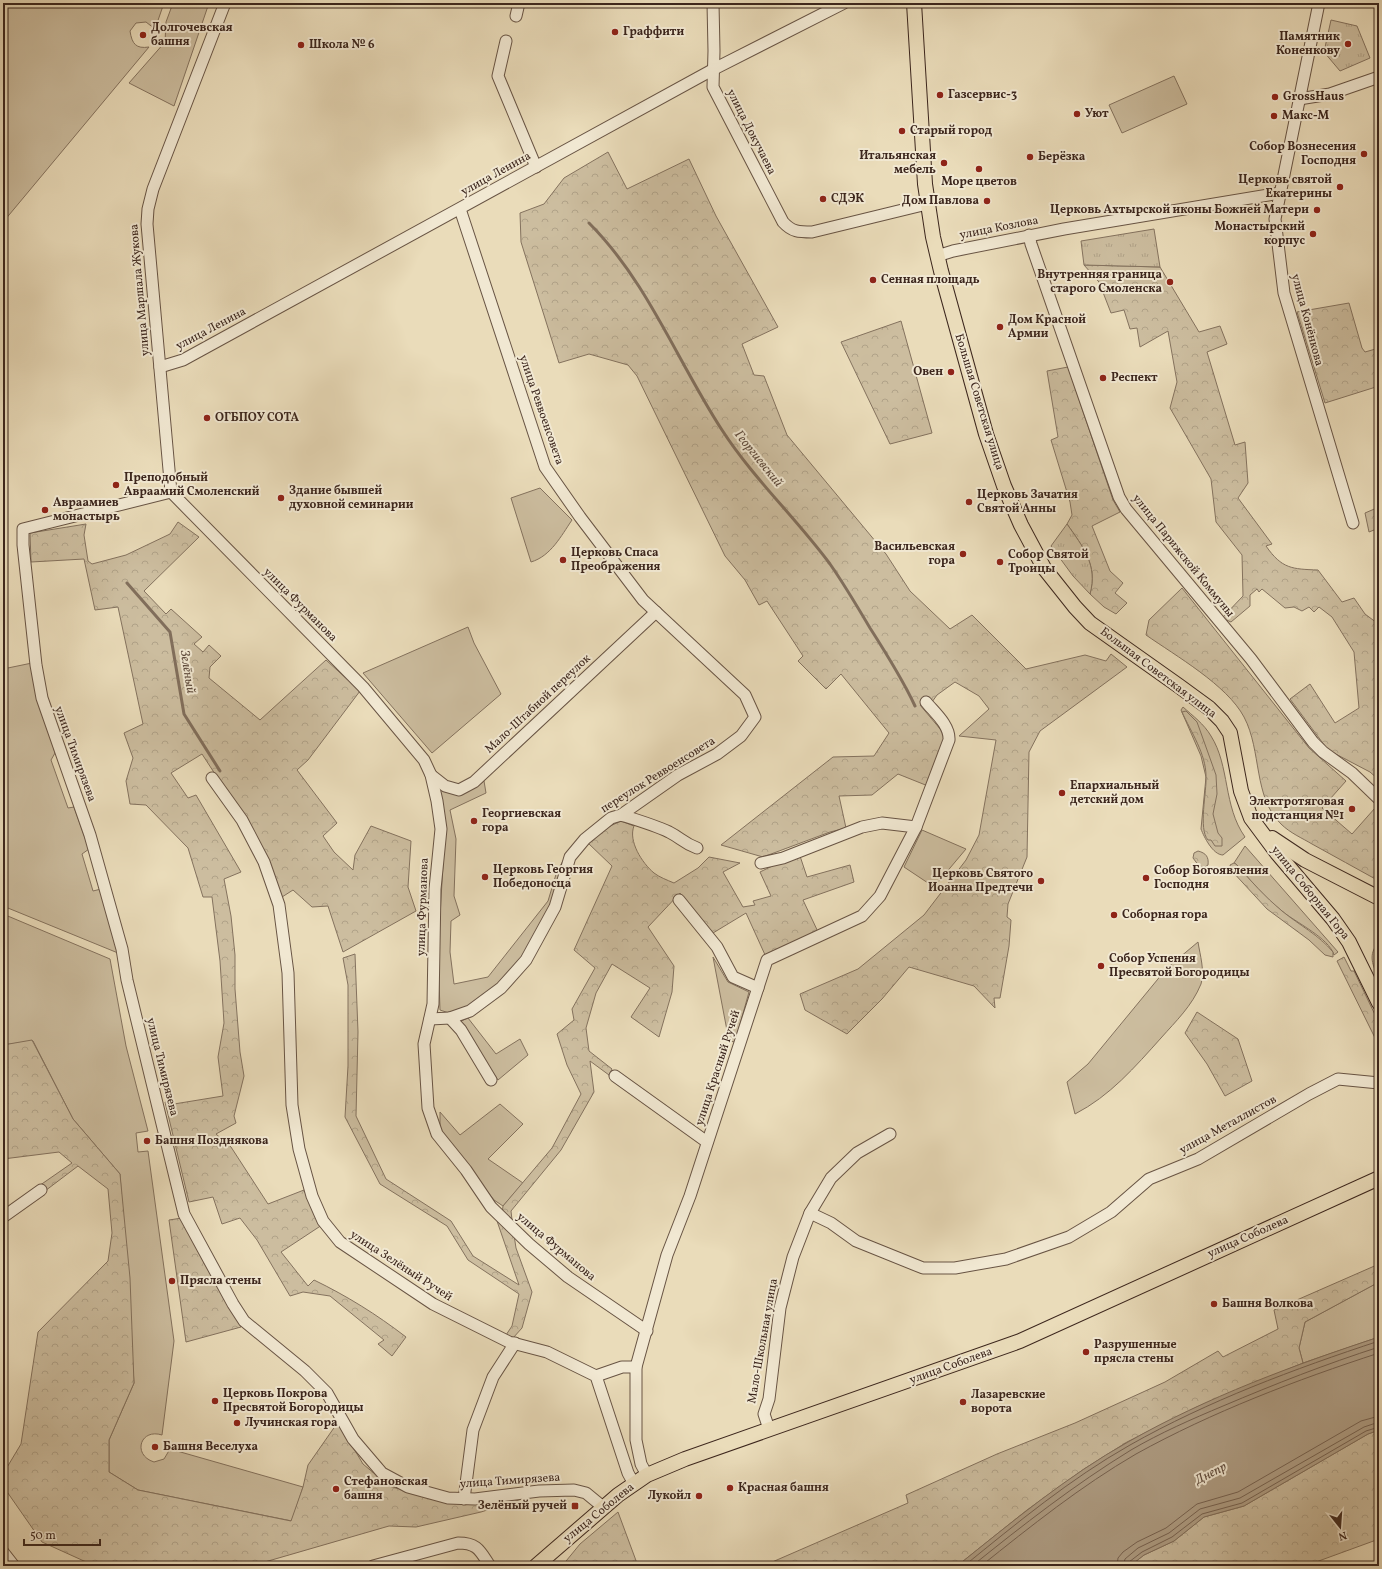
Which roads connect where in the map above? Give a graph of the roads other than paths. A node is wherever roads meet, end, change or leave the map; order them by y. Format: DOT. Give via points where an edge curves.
graph roads {
  1 [pos="225,3"];
  2 [pos="519,3"];
  3 [pos="713,3"];
  4 [pos="844,3"];
  5 [pos="914,3"];
  6 [pos="1318,3"];
  7 [pos="516,16"];
  8 [pos="506,41"];
  9 [pos="714,69"];
  10 [pos="1379,77"];
  11 [pos="1299,99"];
  12 [pos="536,167"];
  13 [pos="1280,193"];
  14 [pos="927,204"];
  15 [pos="460,209"];
  16 [pos="1029,236"];
  17 [pos="937,256"];
  18 [pos="160,367"];
  19 [pos="171,492"];
  20 [pos="1353,523"];
  21 [pos="656,612"];
  22 [pos="926,702"];
  23 [pos="755,717"];
  24 [pos="430,775"];
  25 [pos="212,778"];
  26 [pos="1379,799"];
  27 [pos="621,815"];
  28 [pos="916,826"];
  29 [pos="1258,829"];
  30 [pos="697,848"];
  31 [pos="761,863"];
  32 [pos="1379,898"];
  33 [pos="679,900"];
  34 [pos="758,988"];
  35 [pos="1379,1003"];
  36 [pos="450,1018"];
  37 [pos="430,1019"];
  38 [pos="614,1076"];
  39 [pos="491,1080"];
  40 [pos="1379,1083"];
  41 [pos="890,1134"];
  42 [pos="707,1142"];
  43 [pos="1379,1178"];
  44 [pos="41,1190"];
  45 [pos="810,1212"];
  46 [pos="3,1217"];
  47 [pos="647,1331"];
  48 [pos="515,1343"];
  49 [pos="636,1367"];
  50 [pos="596,1376"];
  51 [pos="769,1430"];
  52 [pos="647,1475"];
  53 [pos="634,1484"];
  54 [pos="464,1499"];
  55 [pos="603,1507"];
  56 [pos="3,1552"];
  57 [pos="14,1566"];
  58 [pos="373,1566"];
  59 [pos="490,1566"];
  60 [pos="536,1566"];
  1 -- 18 [label="street, улица Маршала Жукова" via="148,209"];
  2 -- 7 [label="street"];
  3 -- 9 [label="street, улица Докучаева"];
  4 -- 9 [label="street, улица Ленина"];
  5 -- 14 [label="main road, Большая Советская улица"];
  6 -- 11 [label="street, улица Конёнкова"];
  8 -- 12 [label="street" via="498,76"];
  9 -- 12 [label="street, улица Ленина"];
  9 -- 14 [label="street, улица Докучаева" via="713,87 783,222 795,232 812,232"];
  10 -- 11 [label="street" via="1330,94"];
  11 -- 13 [label="street, улица Конёнкова"];
  12 -- 15 [label="street, улица Ленина"];
  13 -- 16 [label="street, улица Козлова"];
  13 -- 20 [label="street, улица Конёнкова" via="1275,219 1284,293"];
  14 -- 17 [label="main road, Большая Советская улица"];
  15 -- 18 [label="street, улица Ленина" via="183,360"];
  15 -- 21 [label="street, улица Реввоенсовета" via="545,467 584,523 643,600"];
  16 -- 17 [label="street, улица Козлова"];
  16 -- 26 [label="street, улица Парижской Коммуны" via="1116,490 1123,503 1250,659 1313,742 1352,772"];
  17 -- 29 [label="main road, Большая Советская улица" via="986,434 1004,486 1034,551 1044,568 1090,623 1209,708 1222,721 1230,733 1246,806"];
  18 -- 19 [label="street, улица Маршала Жукова"];
  19 -- 24 [label="street, улица Фурманова" via="363,687 424,760"];
  19 -- 54 [label="street, улица Тимирязева" via="23,529 23,545 42,698 90,835 122,949 127,980 184,1214 244,1321 305,1371 327,1393 353,1438 382,1473 408,1487 448,1498"];
  21 -- 23 [label="street, улица Реввоенсовета" via="745,695"];
  21 -- 24 [label="street, Мало-Штабной переулок" via="474,782 460,790 445,786"];
  22 -- 28 [label="street, улица Красный Ручей" via="944,725 949,740"];
  23 -- 27 [label="street, переулок Реввоенсовета" via="741,736 716,754 678,775"];
  24 -- 37 [label="street, улица Фурманова" via="441,829 435,889 433,1004"];
  25 -- 48 [label="street, улица Зелёный Ручей" via="242,820 264,862 279,905 288,973 292,1105 299,1149 312,1196 323,1221 340,1242 433,1304"];
  27 -- 30 [label="street" via="653,825 670,833 684,844"];
  27 -- 36 [label="street, переулок Реввоенсовета" via="611,818 595,831 570,857 555,907 526,960 501,988 470,1010"];
  28 -- 31 [label="street" via="882,823 862,827 783,858"];
  28 -- 34 [label="street, улица Красный Ручей" via="880,896 862,916 767,960"];
  29 -- 32 [label="main road, Большая Советская улица" via="1300,857"];
  29 -- 35 [label="main road, улица Соборная Гора" via="1349,942"];
  33 -- 34 [label="street" via="716,948 734,977"];
  34 -- 42 [label="street, улица Красный Ручей"];
  36 -- 37 [label="street, переулок Реввоенсовета"];
  36 -- 39 [label="street" via="461,1030"];
  37 -- 47 [label="street, улица Фурманова" via="424,1044 428,1108 437,1134 491,1207 528,1244 568,1277"];
  38 -- 42 [label="street"];
  40 -- 45 [label="street, улица Металлистов" via="1338,1079 1198,1159 1150,1179 1112,1212 1069,1237 1006,1259 955,1268 923,1268 856,1242 831,1223"];
  41 -- 45 [label="street, Мало-Школьная улица" via="857,1153 831,1178"];
  42 -- 47 [label="street, улица Красный Ручей" via="667,1255"];
  43 -- 51 [label="main road, улица Соболева" via="1020,1341"];
  44 -- 46 [label="street"];
  45 -- 51 [label="street, Мало-Школьная улица" via="793,1257 780,1308 769,1399 764,1414"];
  47 -- 49 [label="street, улица Красный Ручей"];
  48 -- 50 [label="street, улица Зелёный Ручей" via="547,1352"];
  48 -- 54 [label="street" via="493,1377 473,1430"];
  49 -- 50 [label="street" via="622,1367"];
  49 -- 52 [label="street, улица Красный Ручей" via="636,1440 641,1464"];
  50 -- 53 [label="street" via="628,1473"];
  51 -- 52 [label="main road, улица Соболева"];
  52 -- 53 [label="main road, улица Соболева"];
  53 -- 55 [label="main road, улица Соболева"];
  54 -- 55 [label="street, улица Тимирязева" via="574,1490 590,1496"];
  55 -- 60 [label="main road, улица Соболева"];
  56 -- 57 [label="street"];
  58 -- 59 [label="street" via="458,1543 476,1546"];
}
